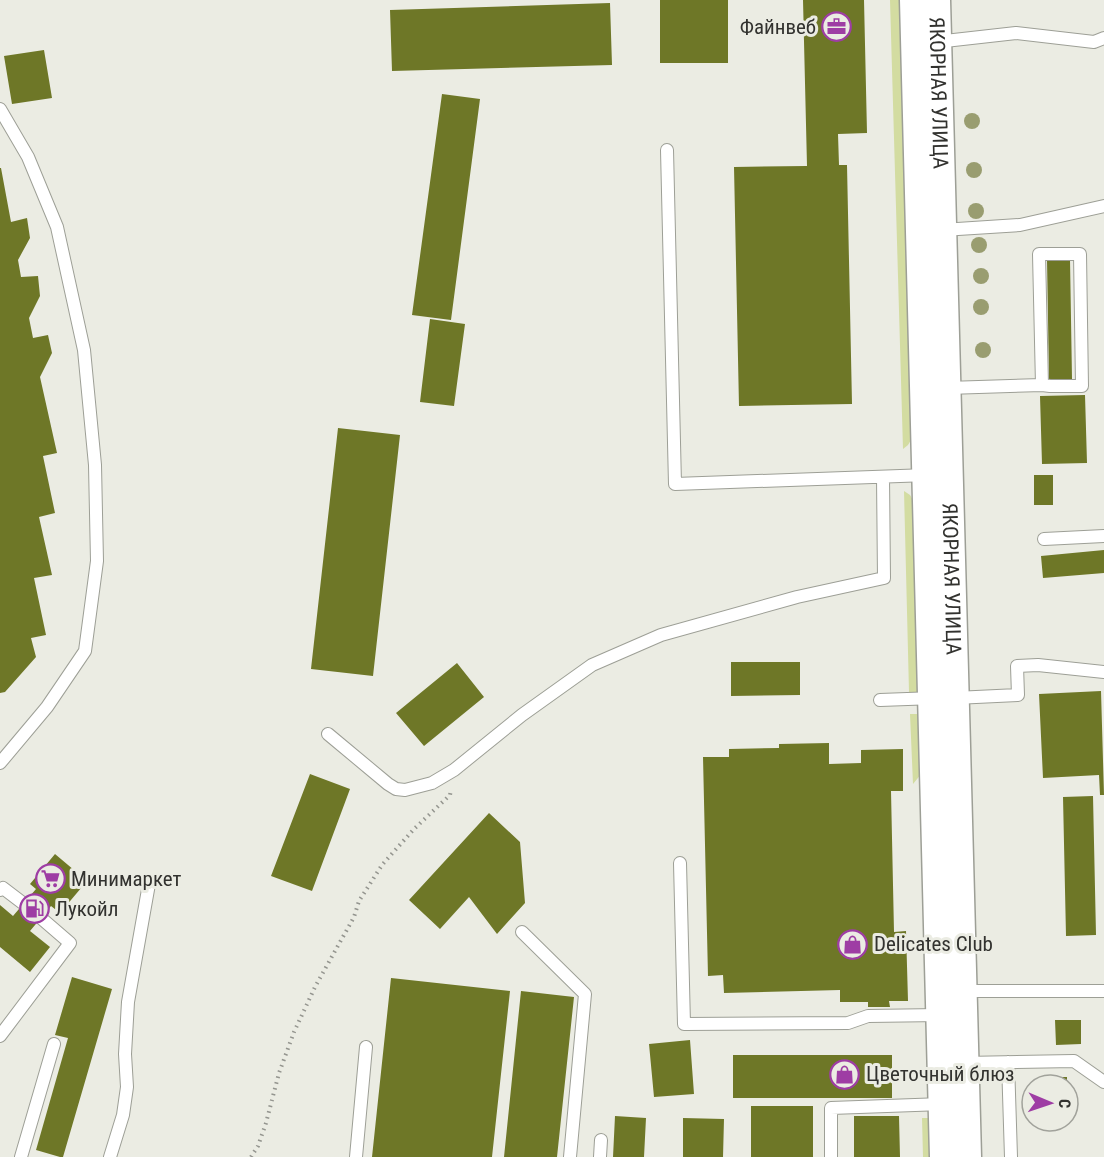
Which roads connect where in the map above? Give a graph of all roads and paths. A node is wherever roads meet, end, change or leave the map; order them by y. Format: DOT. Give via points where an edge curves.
graph roads {
  1 [pos="914,0"];
  2 [pos="936,0"];
  3 [pos="1104,38"];
  4 [pos="926,42"];
  5 [pos="0,109"];
  6 [pos="667,150"];
  7 [pos="1104,206"];
  8 [pos="931,231"];
  9 [pos="1042,385"];
  10 [pos="946,388"];
  11 [pos="937,475"];
  12 [pos="883,477"];
  13 [pos="1104,536"];
  14 [pos="1044,538"];
  15 [pos="1104,672"];
  16 [pos="943,698"];
  17 [pos="880,700"];
  18 [pos="328,734"];
  19 [pos="0,763"];
  20 [pos="454,770"];
  21 [pos="680,863"];
  22 [pos="149,884"];
  23 [pos="0,890"];
  24 [pos="24,904"];
  25 [pos="41,918"];
  26 [pos="522,932"];
  27 [pos="1104,991"];
  28 [pos="951,1003"];
  29 [pos="0,1036"];
  30 [pos="54,1044"];
  31 [pos="366,1047"];
  32 [pos="1008,1062"];
  33 [pos="953,1063"];
  34 [pos="1104,1082"];
  35 [pos="954,1104"];
  36 [pos="601,1140"];
  37 [pos="21,1157"];
  38 [pos="110,1157"];
  39 [pos="251,1157"];
  40 [pos="356,1157"];
  41 [pos="570,1157"];
  42 [pos="600,1157"];
  43 [pos="831,1157"];
  44 [pos="944,1157"];
  45 [pos="966,1157"];
  46 [pos="1011,1157"];
  1 -- 4 [label="street, ЯКОРНАЯ УЛИЦА"];
  2 -- 4 [label="street, ЯКОРНАЯ УЛИЦА"];
  3 -- 4 [label="lane" via="1094,42 1016,33"];
  4 -- 8 [label="street, ЯКОРНАЯ УЛИЦА"];
  5 -- 19 [label="lane" via="28,157 57,227 72,294 84,350 95,465 98,561 85,651 47,707"];
  6 -- 12 [label="lane" via="675,484"];
  7 -- 8 [label="lane" via="1020,225"];
  8 -- 10 [label="street, ЯКОРНАЯ УЛИЦА"];
  8 -- 11 [label="street, ЯКОРНАЯ УЛИЦА"];
  9 -- 9 [label="lane" via="1082,386 1080,254 1039,255"];
  9 -- 10 [label="lane"];
  10 -- 11 [label="street, ЯКОРНАЯ УЛИЦА"];
  11 -- 12 [label="lane"];
  11 -- 16 [label="street, ЯКОРНАЯ УЛИЦА"];
  12 -- 20 [label="lane" via="884,578 797,597 661,635 592,665"];
  13 -- 14 [label="lane"];
  15 -- 16 [label="lane" via="1017,666 1018,695"];
  16 -- 17 [label="lane"];
  16 -- 28 [label="street, ЯКОРНАЯ УЛИЦА"];
  18 -- 20 [label="lane" via="396,789 432,783"];
  20 -- 39 [label="path" via="450,795 382,865 359,900 354,917 294,1032 266,1123"];
  21 -- 28 [label="lane" via="684,1024 848,1023 868,1016"];
  22 -- 38 [label="lane" via="128,1002 128,1087"];
  23 -- 24 [label="lane" via="3,888"];
  25 -- 29 [label="lane" via="70,943"];
  26 -- 41 [label="lane" via="585,994"];
  27 -- 28 [label="lane"];
  28 -- 33 [label="street, ЯКОРНАЯ УЛИЦА"];
  30 -- 37 [label="lane"];
  31 -- 40 [label="lane"];
  32 -- 33 [label="lane"];
  32 -- 34 [label="lane" via="1074,1060"];
  32 -- 46 [label="lane"];
  33 -- 35 [label="street, ЯКОРНАЯ УЛИЦА"];
  35 -- 43 [label="lane" via="831,1108"];
  35 -- 44 [label="street, ЯКОРНАЯ УЛИЦА"];
  35 -- 45 [label="street, ЯКОРНАЯ УЛИЦА"];
  36 -- 42 [label="lane"];
}
